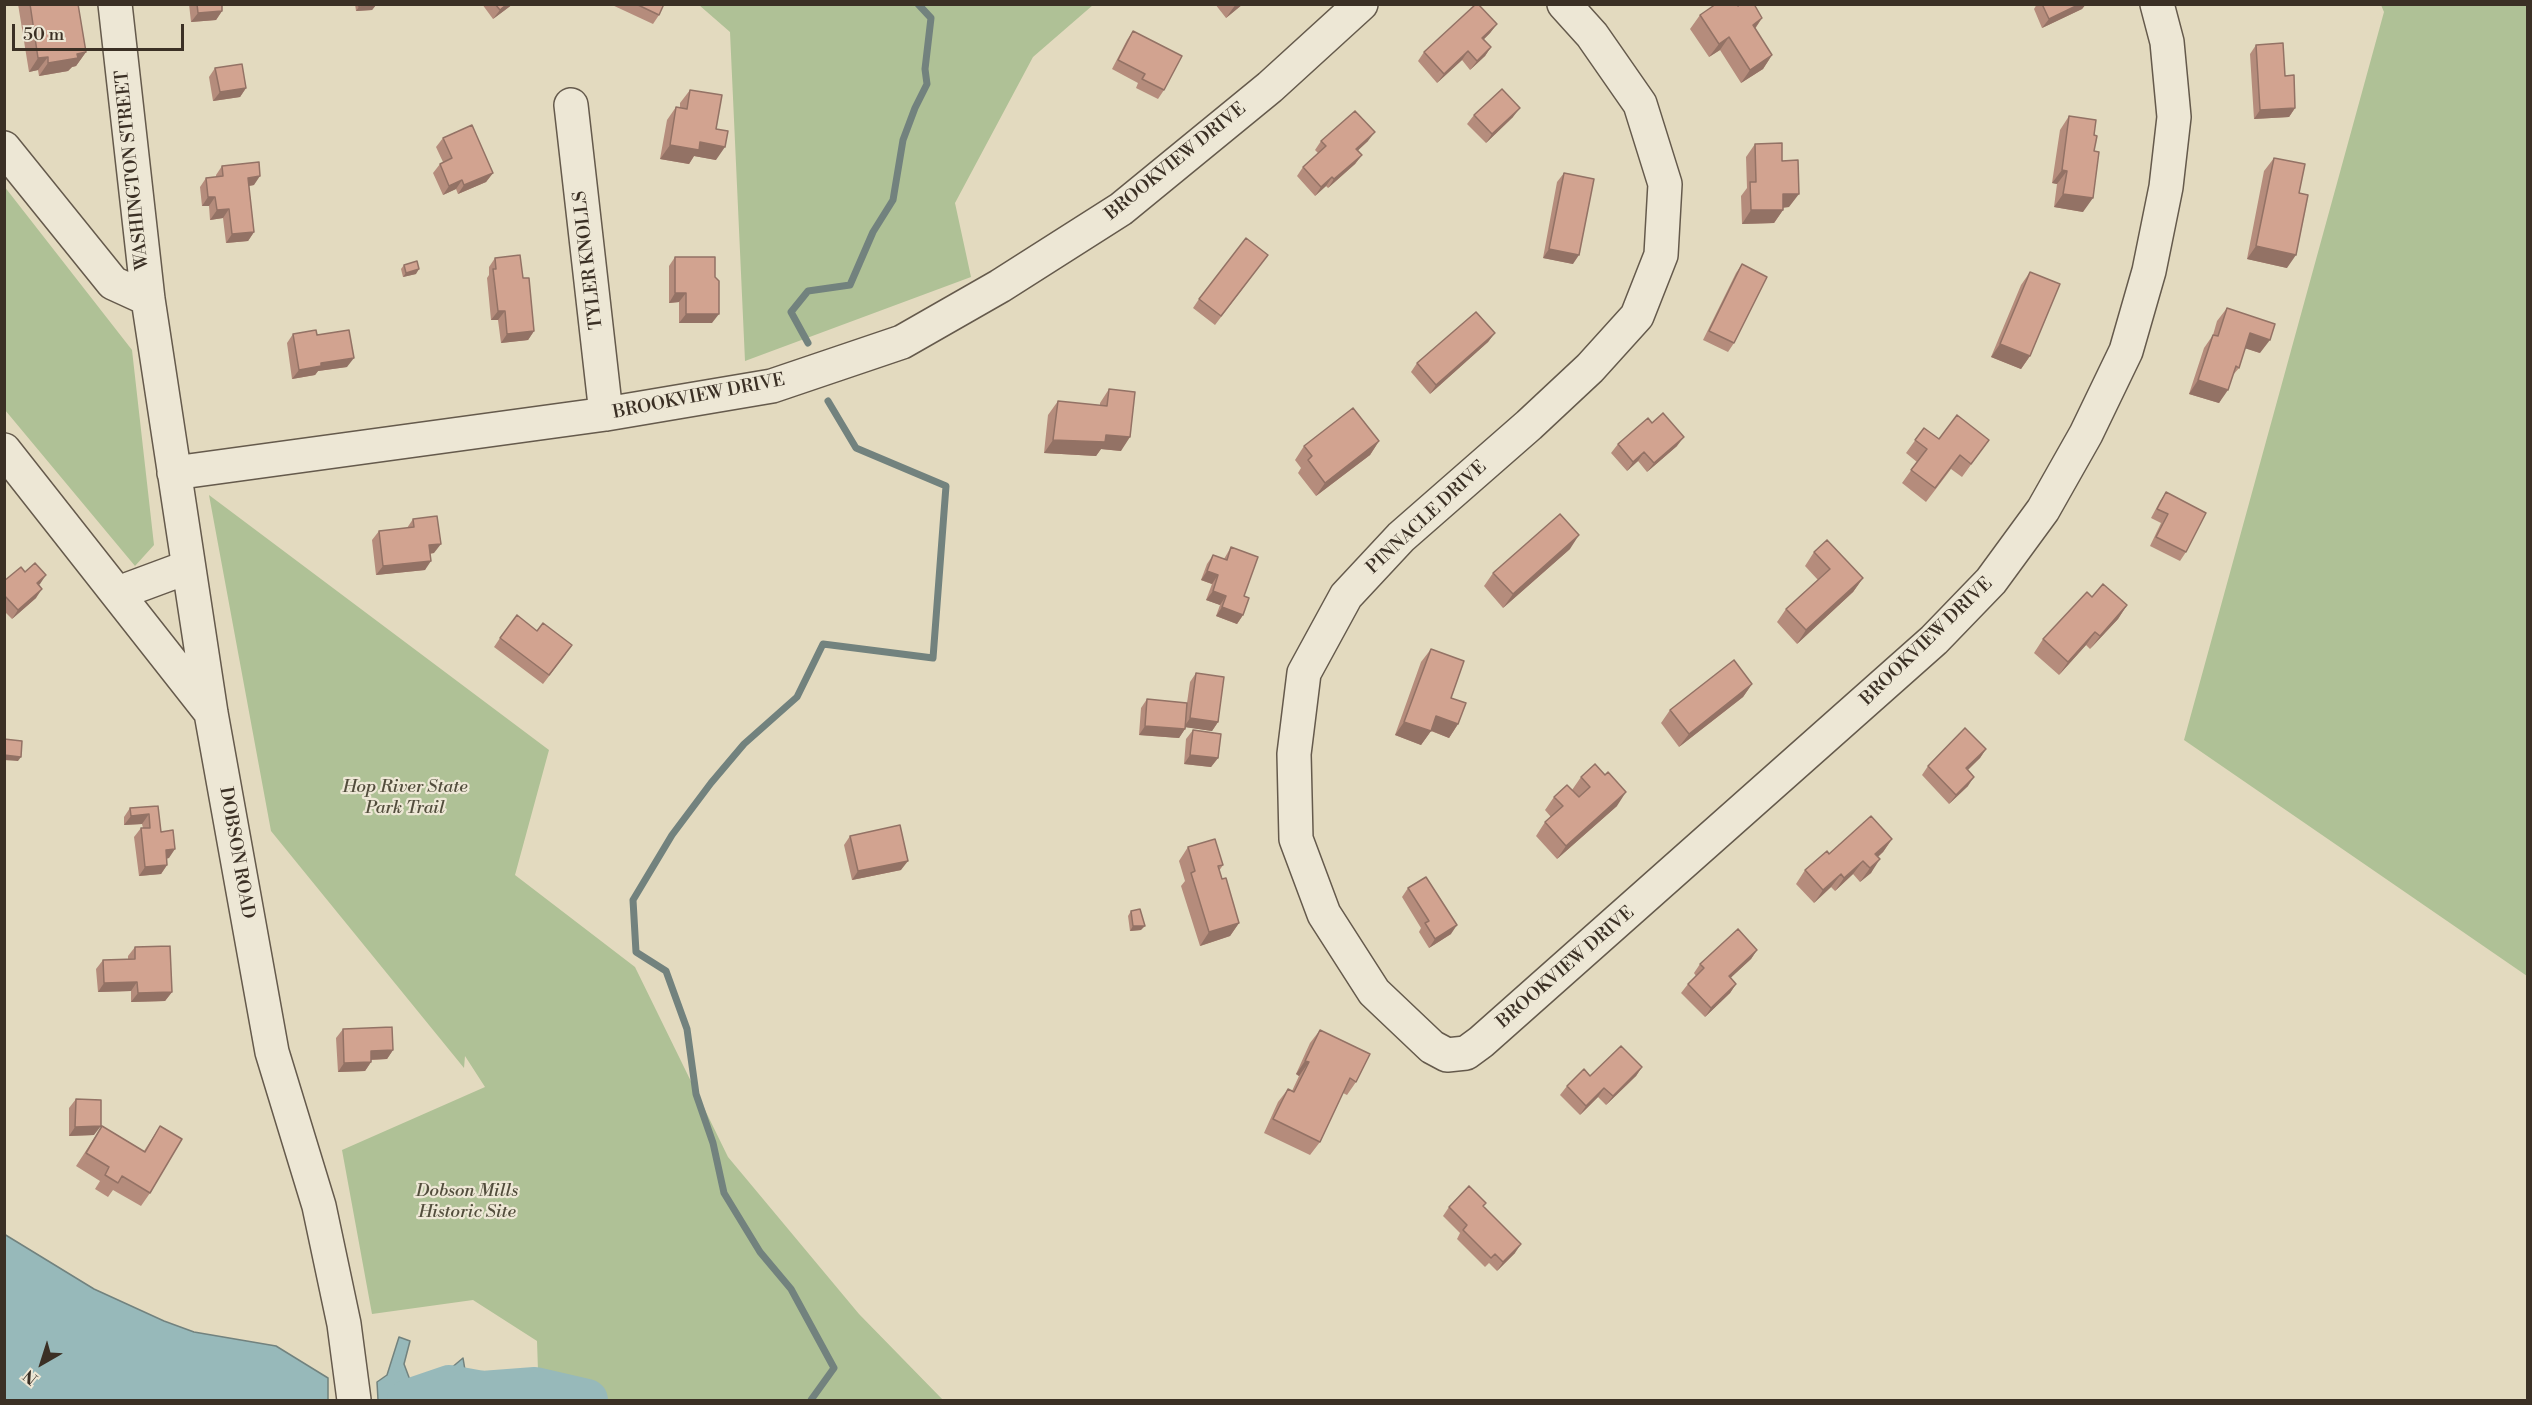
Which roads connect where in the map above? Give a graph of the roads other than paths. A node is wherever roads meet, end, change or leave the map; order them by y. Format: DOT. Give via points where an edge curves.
graph roads {
  1 [pos="115,4"];
  2 [pos="1360,4"];
  3 [pos="1564,4"];
  4 [pos="2157,4"];
  5 [pos="571,105"];
  6 [pos="4,148"];
  7 [pos="148,299"];
  8 [pos="606,414"];
  9 [pos="4,450"];
  10 [pos="174,473"];
  11 [pos="188,567"];
  12 [pos="118,593"];
  13 [pos="211,712"];
  14 [pos="1447,1055"];
  15 [pos="353,1389"];
  1 -- 7 [label="street, WASHINGTON STREET"];
  2 -- 8 [label="street, BROOKVIEW DRIVE" via="1270,87 1121,209 902,342 772,386"];
  3 -- 14 [label="street, PINNACLE DRIVE" via="1592,35 1640,104 1665,184 1661,255 1637,316 1590,368 1401,537 1346,597 1304,673 1294,754 1296,839 1324,914 1374,992 1432,1047"];
  4 -- 14 [label="street, BROOKVIEW DRIVE" via="2167,42 2174,117 2166,187 2149,271 2126,351 2043,510 1991,581 1934,640 1481,1042 1466,1053"];
  5 -- 8 [label="street, TYLER KNOLLS"];
  6 -- 7 [label="street" via="113,283"];
  7 -- 10 [label="street, DOBSON ROAD"];
  8 -- 10 [label="street, BROOKVIEW DRIVE"];
  9 -- 12 [label="street"];
  10 -- 11 [label="street, DOBSON ROAD"];
  11 -- 12 [label="street"];
  11 -- 13 [label="street, DOBSON ROAD"];
  12 -- 13 [label="street"];
  13 -- 15 [label="street, DOBSON ROAD" via="272,1052 319,1206 344,1324"];
}
